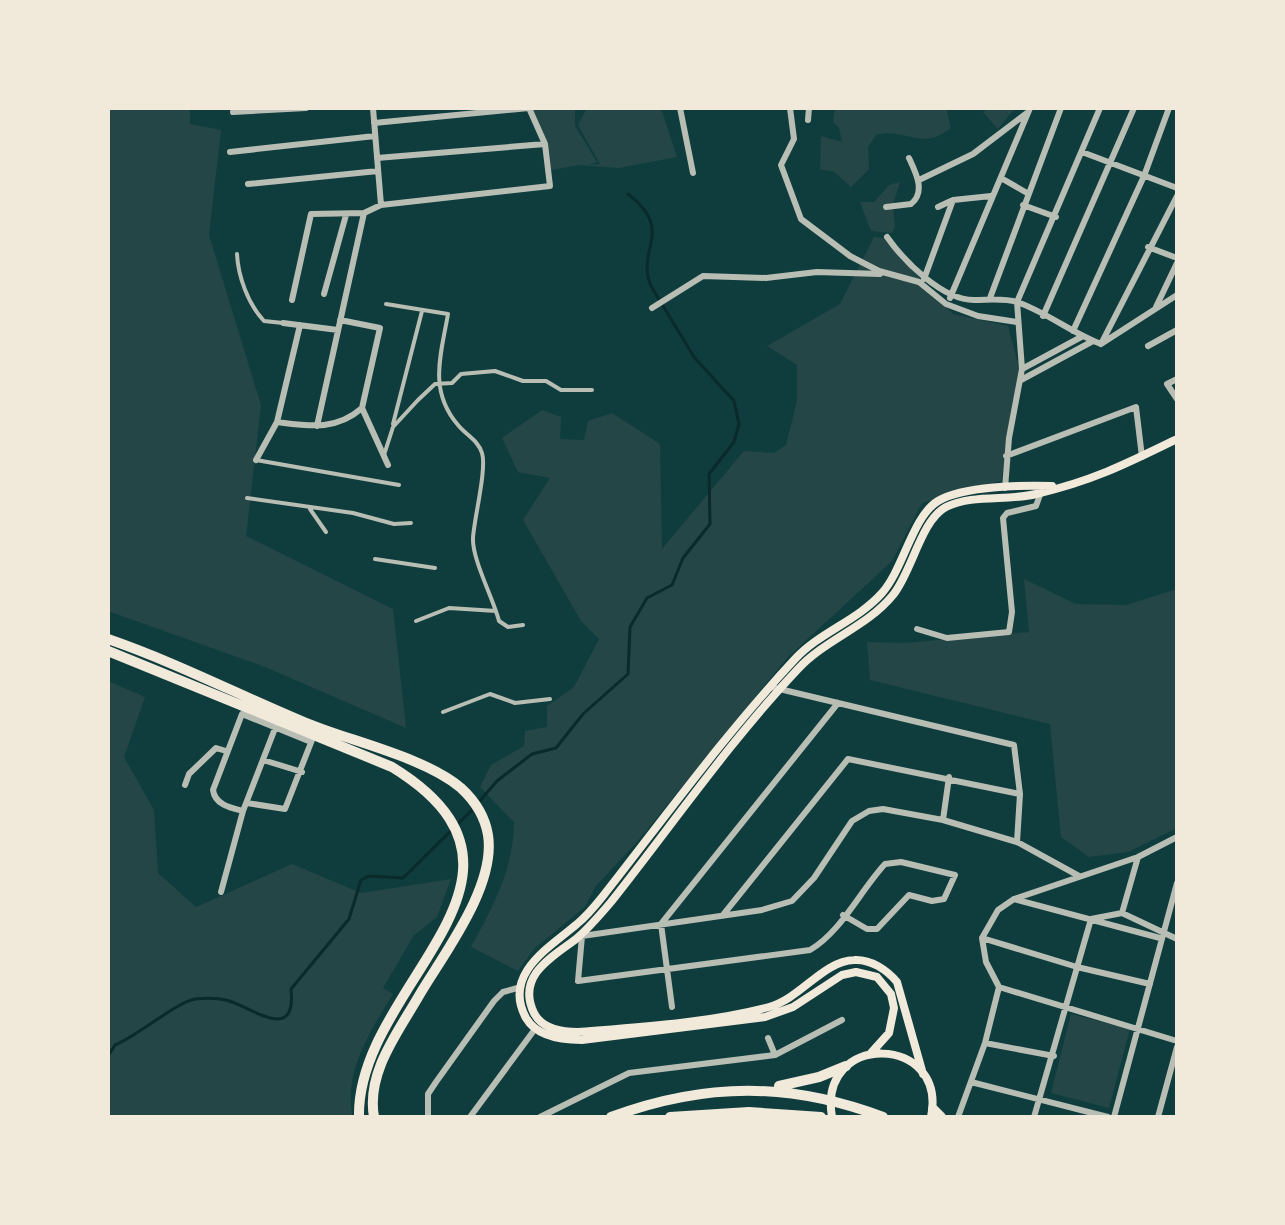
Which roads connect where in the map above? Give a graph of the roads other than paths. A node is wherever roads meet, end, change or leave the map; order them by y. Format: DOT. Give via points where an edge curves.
graph roads {
  1 [pos="306,108"];
  2 [pos="373,108"];
  3 [pos="529,108"];
  4 [pos="680,108"];
  5 [pos="790,108"];
  6 [pos="809,108"];
  7 [pos="1061,108"];
  8 [pos="1100,108"];
  9 [pos="1134,108"];
  10 [pos="1169,108"];
  11 [pos="1028,110"];
  12 [pos="233,112"];
  13 [pos="808,120"];
  14 [pos="374,123"];
  15 [pos="375,136"];
  16 [pos="545,144"];
  17 [pos="230,152"];
  18 [pos="1082,152"];
  19 [pos="377,158"];
  20 [pos="909,158"];
  21 [pos="1109,163"];
  22 [pos="378,171"];
  23 [pos="693,173"];
  24 [pos="1144,176"];
  25 [pos="1001,178"];
  26 [pos="919,180"];
  27 [pos="248,184"];
  28 [pos="1177,188"];
  29 [pos="1027,193"];
  30 [pos="991,196"];
  31 [pos="1177,196"];
  32 [pos="953,200"];
  33 [pos="381,205"];
  34 [pos="1023,205"];
  35 [pos="886,207"];
  36 [pos="938,207"];
  37 [pos="364,213"];
  38 [pos="346,215"];
  39 [pos="1056,217"];
  40 [pos="887,237"];
  41 [pos="1148,247"];
  42 [pos="237,254"];
  43 [pos="1177,261"];
  44 [pos="887,274"];
  45 [pos="923,278"];
  46 [pos="931,289"];
  47 [pos="324,294"];
  48 [pos="952,295"];
  49 [pos="1177,295"];
  50 [pos="990,298"];
  51 [pos="292,300"];
  52 [pos="1017,302"];
  53 [pos="386,304"];
  54 [pos="946,304"];
  55 [pos="1156,307"];
  56 [pos="652,308"];
  57 [pos="422,311"];
  58 [pos="1043,316"];
  59 [pos="340,320"];
  60 [pos="1017,322"];
  61 [pos="283,323"];
  62 [pos="300,325"];
  63 [pos="338,330"];
  64 [pos="1177,330"];
  65 [pos="1073,331"];
  66 [pos="1083,336"];
  67 [pos="1097,343"];
  68 [pos="1148,346"];
  69 [pos="1022,369"];
  70 [pos="1177,379"];
  71 [pos="1021,380"];
  72 [pos="437,383"];
  73 [pos="592,390"];
  74 [pos="1177,399"];
  75 [pos="362,408"];
  76 [pos="277,422"];
  77 [pos="317,426"];
  78 [pos="393,427"];
  79 [pos="1177,438"];
  80 [pos="1006,456"];
  81 [pos="383,457"];
  82 [pos="1142,457"];
  83 [pos="256,460"];
  84 [pos="388,465"];
  85 [pos="399,485"];
  86 [pos="1061,486"];
  87 [pos="1005,488"];
  88 [pos="1041,492"];
  89 [pos="247,498"];
  90 [pos="308,508"];
  91 [pos="411,523"];
  92 [pos="326,532"];
  93 [pos="375,559"];
  94 [pos="435,568"];
  95 [pos="496,611"];
  96 [pos="416,621"];
  97 [pos="523,625"];
  98 [pos="917,629"];
  99 [pos="108,639"];
  100 [pos="110,652"];
  101 [pos="134,655"];
  102 [pos="771,687"];
  103 [pos="781,690"];
  104 [pos="550,699"];
  105 [pos="838,703"];
  106 [pos="443,712"];
  107 [pos="276,726"];
  108 [pos="312,740"];
  109 [pos="226,751"];
  110 [pos="263,760"];
  111 [pos="302,772"];
  112 [pos="949,777"];
  113 [pos="185,785"];
  114 [pos="1020,794"];
  115 [pos="247,803"];
  116 [pos="243,811"];
  117 [pos="943,820"];
  118 [pos="1177,837"];
  119 [pos="1017,842"];
  120 [pos="1138,857"];
  121 [pos="1079,876"];
  122 [pos="1177,883"];
  123 [pos="221,892"];
  124 [pos="1014,899"];
  125 [pos="1122,913"];
  126 [pos="722,915"];
  127 [pos="843,915"];
  128 [pos="1091,919"];
  129 [pos="661,924"];
  130 [pos="1162,930"];
  131 [pos="579,932"];
  132 [pos="982,938"];
  133 [pos="1160,938"];
  134 [pos="1177,939"];
  135 [pos="1077,967"];
  136 [pos="667,968"];
  137 [pos="1150,984"];
  138 [pos="521,987"];
  139 [pos="999,987"];
  140 [pos="672,1007"];
  141 [pos="1067,1009"];
  142 [pos="842,1020"];
  143 [pos="535,1029"];
  144 [pos="1139,1029"];
  145 [pos="768,1038"];
  146 [pos="985,1043"];
  147 [pos="1177,1044"];
  148 [pos="871,1053"];
  149 [pos="775,1055"];
  150 [pos="1054,1056"];
  151 [pos="846,1066"];
  152 [pos="923,1074"];
  153 [pos="971,1082"];
  154 [pos="749,1090"];
  155 [pos="1039,1100"];
  156 [pos="935,1114"];
  157 [pos="359,1117"];
  158 [pos="374,1117"];
  159 [pos="428,1117"];
  160 [pos="470,1117"];
  161 [pos="540,1117"];
  162 [pos="611,1117"];
  163 [pos="670,1117"];
  164 [pos="821,1117"];
  165 [pos="832,1117"];
  166 [pos="883,1117"];
  167 [pos="958,1117"];
  168 [pos="1034,1117"];
  169 [pos="1111,1117"];
  170 [pos="1158,1117"];
  1 -- 12 [label="street"];
  2 -- 14 [label="street"];
  3 -- 14 [label="street"];
  3 -- 16 [label="street"];
  4 -- 23 [label="street"];
  5 -- 44 [label="street" via="794,139 781,165 801,219 850,256"];
  6 -- 13 [label="street"];
  7 -- 29 [label="street"];
  8 -- 18 [label="street"];
  9 -- 21 [label="street"];
  10 -- 24 [label="street"];
  11 -- 25 [label="street"];
  11 -- 26 [label="street" via="973,154"];
  14 -- 15 [label="street"];
  15 -- 17 [label="street"];
  15 -- 19 [label="street"];
  16 -- 19 [label="street"];
  16 -- 33 [label="street" via="550,186"];
  18 -- 21 [label="street"];
  18 -- 39 [label="street"];
  19 -- 22 [label="street"];
  20 -- 26 [label="street"];
  21 -- 24 [label="street"];
  21 -- 58 [label="street"];
  22 -- 27 [label="street"];
  22 -- 33 [label="street"];
  24 -- 28 [label="street"];
  24 -- 65 [label="street"];
  25 -- 29 [label="street"];
  25 -- 30 [label="street"];
  26 -- 35 [label="street" via="915,201"];
  29 -- 34 [label="street"];
  30 -- 32 [label="street"];
  30 -- 48 [label="street"];
  31 -- 41 [label="street"];
  32 -- 36 [label="street"];
  32 -- 45 [label="street"];
  33 -- 37 [label="street"];
  34 -- 39 [label="street"];
  34 -- 50 [label="street"];
  37 -- 38 [label="street"];
  37 -- 59 [label="street"];
  38 -- 47 [label="street"];
  38 -- 51 [label="street" via="311,214"];
  39 -- 52 [label="street"];
  40 -- 45 [label="street"];
  41 -- 43 [label="street"];
  41 -- 67 [label="street"];
  42 -- 61 [label="street" via="238,272 256,313 264,321"];
  43 -- 55 [label="street"];
  44 -- 46 [label="street"];
  44 -- 56 [label="street" via="703,276"];
  45 -- 46 [label="street"];
  45 -- 48 [label="street"];
  46 -- 54 [label="street"];
  48 -- 50 [label="street"];
  48 -- 54 [label="street"];
  49 -- 55 [label="street"];
  50 -- 52 [label="street"];
  52 -- 58 [label="street"];
  52 -- 60 [label="street"];
  53 -- 57 [label="street"];
  54 -- 60 [label="street"];
  55 -- 67 [label="street"];
  57 -- 72 [label="street" via="448,314"];
  57 -- 78 [label="street"];
  58 -- 65 [label="street"];
  59 -- 63 [label="street"];
  59 -- 75 [label="street" via="380,328"];
  60 -- 69 [label="street"];
  61 -- 62 [label="street"];
  62 -- 63 [label="street"];
  62 -- 76 [label="street"];
  63 -- 77 [label="street"];
  64 -- 68 [label="street"];
  65 -- 66 [label="street"];
  66 -- 67 [label="street"];
  66 -- 69 [label="street"];
  67 -- 71 [label="street"];
  69 -- 71 [label="street"];
  70 -- 74 [label="street" via="1167,384"];
  71 -- 80 [label="street"];
  72 -- 73 [label="street" via="495,371 523,381 546,381 561,390"];
  72 -- 78 [label="street"];
  72 -- 95 [label="street" via="450,414 483,455 472,540"];
  75 -- 77 [label="street" via="338,424"];
  75 -- 81 [label="street"];
  76 -- 77 [label="street"];
  76 -- 83 [label="street"];
  78 -- 81 [label="street"];
  79 -- 82 [label="main road"];
  80 -- 82 [label="street" via="1136,407"];
  80 -- 87 [label="street"];
  81 -- 84 [label="street"];
  82 -- 86 [label="main road" via="1086,482"];
  83 -- 85 [label="street"];
  86 -- 87 [label="main road"];
  86 -- 88 [label="main road"];
  87 -- 102 [label="main road" via="956,494 935,503 921,519 902,565 884,591 808,646"];
  88 -- 98 [label="street" via="1036,506 1003,518 1012,612 1009,632 947,638"];
  88 -- 103 [label="main road" via="942,509 886,603 810,658"];
  89 -- 90 [label="street"];
  90 -- 91 [label="street"];
  90 -- 92 [label="street"];
  93 -- 94 [label="street"];
  95 -- 96 [label="street" via="449,608"];
  95 -- 97 [label="street" via="503,625"];
  99 -- 101 [label="highway"];
  100 -- 101 [label="highway"];
  101 -- 108 [label="highway"];
  101 -- 158 [label="highway" via="178,667 423,766 461,788 473,802 488,838 483,880 384,1057 373,1095"];
  102 -- 103 [label="street"];
  102 -- 131 [label="main road"];
  103 -- 105 [label="street"];
  103 -- 131 [label="main road" via="611,902"];
  104 -- 106 [label="street" via="515,703 490,694"];
  105 -- 114 [label="street" via="1014,745"];
  105 -- 129 [label="street"];
  107 -- 108 [label="street"];
  107 -- 109 [label="street" via="246,714 237,720"];
  107 -- 110 [label="street"];
  108 -- 111 [label="street"];
  108 -- 157 [label="highway" via="392,767 420,784 455,821 464,857 460,892 447,921 373,1054"];
  109 -- 113 [label="street" via="216,748"];
  109 -- 116 [label="street" via="214,795 228,808"];
  110 -- 111 [label="street"];
  110 -- 115 [label="street"];
  111 -- 115 [label="street" via="285,809"];
  112 -- 114 [label="street"];
  112 -- 117 [label="street"];
  112 -- 126 [label="street" via="848,759"];
  114 -- 119 [label="street"];
  115 -- 116 [label="street"];
  116 -- 123 [label="street"];
  117 -- 119 [label="street"];
  117 -- 126 [label="street" via="869,811 852,821 792,901"];
  118 -- 120 [label="street"];
  119 -- 121 [label="street"];
  120 -- 121 [label="street"];
  120 -- 125 [label="street"];
  121 -- 124 [label="street"];
  122 -- 130 [label="street"];
  124 -- 128 [label="street"];
  124 -- 132 [label="street" via="998,910"];
  125 -- 128 [label="street"];
  125 -- 130 [label="street"];
  126 -- 129 [label="street"];
  127 -- 127 [label="street" via="885,864 901,862 955,875 944,899 909,895 872,930"];
  127 -- 136 [label="street" via="810,950"];
  128 -- 133 [label="street"];
  128 -- 135 [label="street"];
  129 -- 131 [label="street"];
  129 -- 136 [label="street"];
  130 -- 133 [label="street"];
  130 -- 134 [label="street"];
  131 -- 136 [label="street" via="578,981"];
  131 -- 138 [label="main road" via="533,959"];
  131 -- 152 [label="main road" via="533,977 531,1005 547,1025 578,1032 768,1008 840,963 855,960 878,966 897,982"];
  132 -- 135 [label="street"];
  132 -- 139 [label="street" via="986,962"];
  133 -- 137 [label="street"];
  135 -- 137 [label="street"];
  135 -- 141 [label="street"];
  136 -- 140 [label="street"];
  137 -- 144 [label="street"];
  138 -- 143 [label="main road" via="523,1011"];
  138 -- 159 [label="street" via="494,1001 428,1094"];
  139 -- 141 [label="street"];
  139 -- 146 [label="street"];
  141 -- 144 [label="street"];
  141 -- 150 [label="street"];
  142 -- 149 [label="street"];
  143 -- 148 [label="main road" via="563,1039 594,1040 765,1017 856,972 877,977 891,994 894,1008 889,1033"];
  143 -- 160 [label="street"];
  144 -- 147 [label="street"];
  144 -- 169 [label="street"];
  145 -- 149 [label="street"];
  146 -- 150 [label="street"];
  146 -- 153 [label="street"];
  147 -- 170 [label="street"];
  148 -- 151 [label="main road"];
  148 -- 152 [label="main road" via="900,1056"];
  149 -- 161 [label="street" via="629,1073"];
  150 -- 155 [label="street"];
  151 -- 154 [label="highway" via="791,1084"];
  151 -- 165 [label="main road" via="832,1089"];
  152 -- 156 [label="main road"];
  153 -- 155 [label="street"];
  153 -- 167 [label="street"];
  154 -- 162 [label="highway" via="672,1099"];
  154 -- 166 [label="highway" via="799,1092"];
  155 -- 168 [label="street"];
  155 -- 169 [label="street"];
  163 -- 164 [label="highway" via="749,1112"];
}
